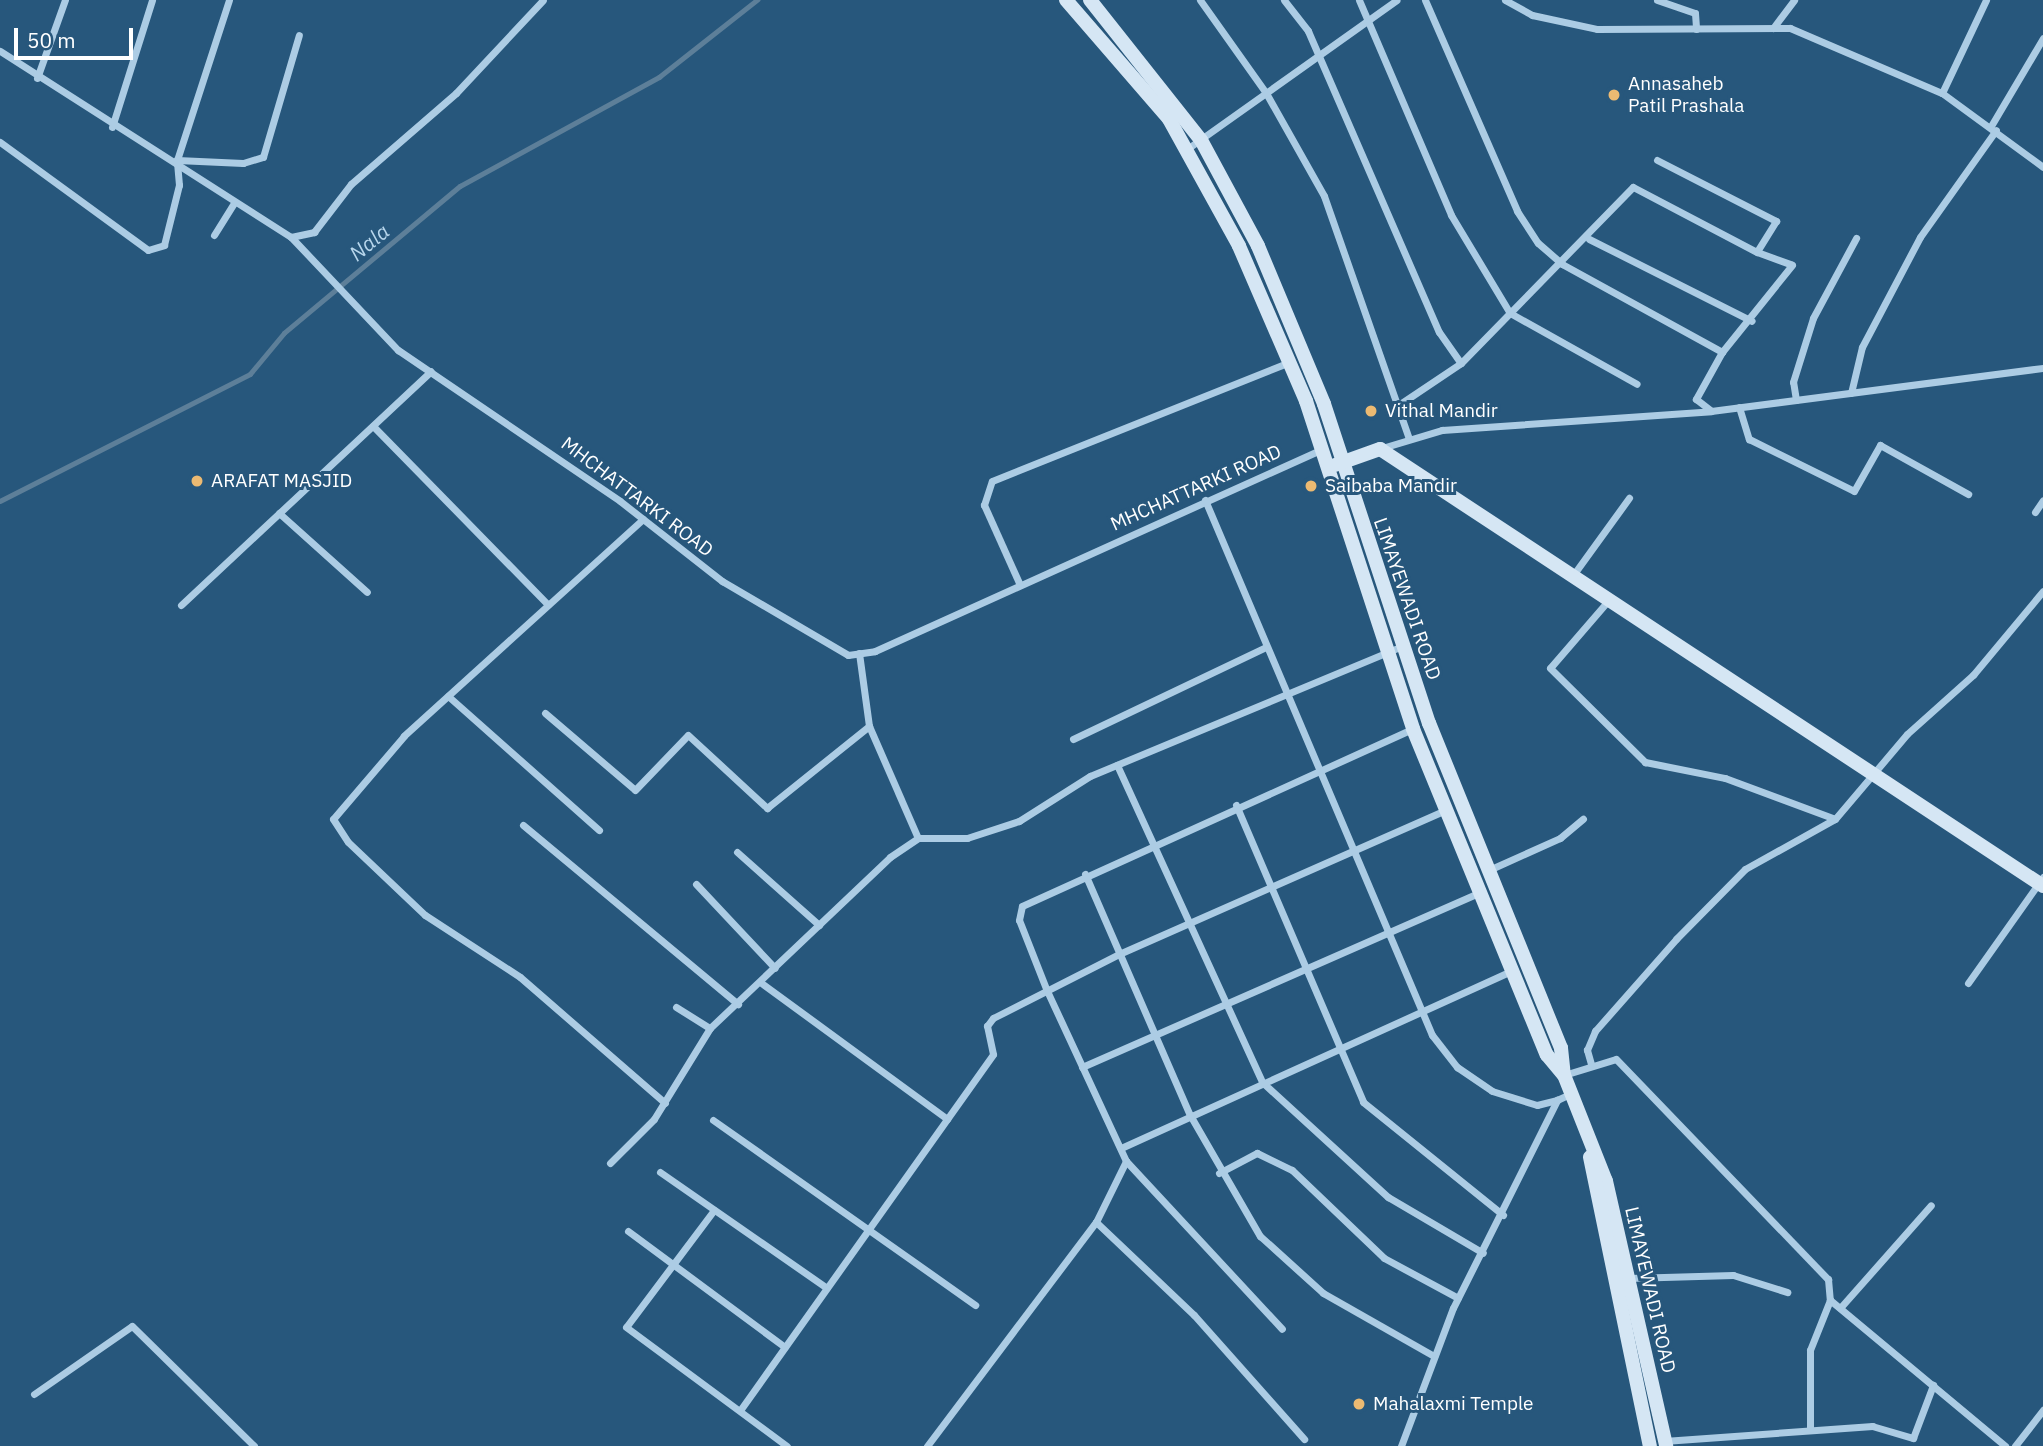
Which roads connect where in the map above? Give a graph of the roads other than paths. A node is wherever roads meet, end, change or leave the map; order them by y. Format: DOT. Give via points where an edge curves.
graph roads {
  1 [pos="65,0"];
  2 [pos="152,0"];
  3 [pos="229,0"];
  4 [pos="543,0"];
  5 [pos="1066,0"];
  6 [pos="1090,0"];
  7 [pos="1200,0"];
  8 [pos="1284,0"];
  9 [pos="1359,0"];
  10 [pos="1397,0"];
  11 [pos="1425,0"];
  12 [pos="1505,0"];
  13 [pos="1657,0"];
  14 [pos="1794,0"];
  15 [pos="1986,0"];
  16 [pos="1366,21"];
  17 [pos="1696,29"];
  18 [pos="1773,29"];
  19 [pos="299,34"];
  20 [pos="2043,38"];
  21 [pos="0,51"];
  22 [pos="1319,54"];
  23 [pos="37,78"];
  24 [pos="1266,93"];
  25 [pos="1942,93"];
  26 [pos="112,127"];
  27 [pos="1993,128"];
  28 [pos="1201,140"];
  29 [pos="0,142"];
  30 [pos="1187,149"];
  31 [pos="177,160"];
  32 [pos="1657,160"];
  33 [pos="2043,167"];
  34 [pos="235,202"];
  35 [pos="214,235"];
  36 [pos="291,237"];
  37 [pos="1856,238"];
  38 [pos="1589,239"];
  39 [pos="1757,251"];
  40 [pos="1562,264"];
  41 [pos="1510,313"];
  42 [pos="1752,321"];
  43 [pos="1722,352"];
  44 [pos="1289,362"];
  45 [pos="1461,363"];
  46 [pos="2043,368"];
  47 [pos="430,371"];
  48 [pos="1637,384"];
  49 [pos="1851,393"];
  50 [pos="1796,400"];
  51 [pos="1397,406"];
  52 [pos="1739,407"];
  53 [pos="1711,411"];
  54 [pos="373,426"];
  55 [pos="1409,439"];
  56 [pos="1322,449"];
  57 [pos="1380,449"];
  58 [pos="1342,463"];
  59 [pos="1327,468"];
  60 [pos="1968,494"];
  61 [pos="1629,498"];
  62 [pos="1205,500"];
  63 [pos="2043,500"];
  64 [pos="2035,512"];
  65 [pos="279,513"];
  66 [pos="643,519"];
  67 [pos="1571,579"];
  68 [pos="1020,586"];
  69 [pos="2043,591"];
  70 [pos="367,592"];
  71 [pos="1607,602"];
  72 [pos="181,605"];
  73 [pos="548,605"];
  74 [pos="1402,646"];
  75 [pos="1266,647"];
  76 [pos="1386,652"];
  77 [pos="859,653"];
  78 [pos="1285,694"];
  79 [pos="448,696"];
  80 [pos="545,713"];
  81 [pos="869,726"];
  82 [pos="1413,729"];
  83 [pos="1073,739"];
  84 [pos="1117,765"];
  85 [pos="1316,768"];
  86 [pos="1872,772"];
  87 [pos="1236,805"];
  88 [pos="1446,810"];
  89 [pos="1583,819"];
  90 [pos="1835,819"];
  91 [pos="523,825"];
  92 [pos="599,830"];
  93 [pos="919,838"];
  94 [pos="1153,843"];
  95 [pos="1351,849"];
  96 [pos="737,852"];
  97 [pos="1491,869"];
  98 [pos="1084,874"];
  99 [pos="2042,882"];
  100 [pos="696,884"];
  101 [pos="1269,886"];
  102 [pos="1481,892"];
  103 [pos="1189,922"];
  104 [pos="819,925"];
  105 [pos="1384,931"];
  106 [pos="1119,954"];
  107 [pos="775,968"];
  108 [pos="1303,968"];
  109 [pos="1512,971"];
  110 [pos="760,982"];
  111 [pos="1968,983"];
  112 [pos="1047,991"];
  113 [pos="1226,1002"];
  114 [pos="738,1004"];
  115 [pos="676,1007"];
  116 [pos="1419,1009"];
  117 [pos="710,1028"];
  118 [pos="1154,1034"];
  119 [pos="1337,1047"];
  120 [pos="1591,1064"];
  121 [pos="1082,1067"];
  122 [pos="1564,1075"];
  123 [pos="1262,1082"];
  124 [pos="1563,1097"];
  125 [pos="665,1103"];
  126 [pos="1190,1115"];
  127 [pos="947,1119"];
  128 [pos="713,1120"];
  129 [pos="1589,1145"];
  130 [pos="1121,1148"];
  131 [pos="1126,1161"];
  132 [pos="610,1163"];
  133 [pos="660,1172"];
  134 [pos="1219,1173"];
  135 [pos="1931,1205"];
  136 [pos="715,1210"];
  137 [pos="1503,1215"];
  138 [pos="1096,1222"];
  139 [pos="871,1226"];
  140 [pos="628,1231"];
  141 [pos="1483,1254"];
  142 [pos="674,1265"];
  143 [pos="1629,1278"];
  144 [pos="827,1288"];
  145 [pos="1787,1292"];
  146 [pos="1458,1298"];
  147 [pos="1830,1300"];
  148 [pos="975,1305"];
  149 [pos="1840,1308"];
  150 [pos="1282,1329"];
  151 [pos="785,1347"];
  152 [pos="1434,1356"];
  153 [pos="1933,1385"];
  154 [pos="34,1394"];
  155 [pos="741,1409"];
  156 [pos="2043,1410"];
  157 [pos="1810,1429"];
  158 [pos="1304,1439"];
  159 [pos="1665,1443"];
  160 [pos="254,1446"];
  161 [pos="788,1446"];
  162 [pos="927,1446"];
  163 [pos="1401,1446"];
  164 [pos="1650,1446"];
  165 [pos="2006,1446"];
  166 [pos="2015,1446"];
  1 -- 23 [label="street"];
  2 -- 26 [label="street"];
  3 -- 31 [label="street"];
  4 -- 36 [label="street" via="456,93 351,184 314,232"];
  5 -- 30 [label="street, LIMAYEWADI ROAD" via="1141,82"];
  6 -- 28 [label="street, LIMAYEWADI ROAD"];
  7 -- 24 [label="street"];
  8 -- 22 [label="street"];
  9 -- 16 [label="street"];
  10 -- 16 [label="street"];
  11 -- 40 [label="street" via="1517,211"];
  12 -- 17 [label="street" via="1565,25"];
  13 -- 17 [label="street" via="1695,13"];
  14 -- 18 [label="street"];
  15 -- 25 [label="street"];
  16 -- 22 [label="street"];
  16 -- 41 [label="street" via="1451,215"];
  17 -- 18 [label="street"];
  18 -- 25 [label="street" via="1790,29"];
  19 -- 31 [label="street" via="263,157 243,163"];
  20 -- 27 [label="street"];
  21 -- 23 [label="street, MHCHATTARKI ROAD"];
  22 -- 24 [label="street"];
  22 -- 45 [label="street" via="1439,332"];
  23 -- 26 [label="street, MHCHATTARKI ROAD"];
  24 -- 28 [label="street"];
  24 -- 51 [label="street" via="1324,196"];
  25 -- 27 [label="street"];
  26 -- 31 [label="street, MHCHATTARKI ROAD"];
  27 -- 33 [label="street"];
  27 -- 49 [label="street" via="1920,237 1862,346"];
  28 -- 30 [label="street"];
  28 -- 58 [label="street, LIMAYEWADI ROAD" via="1263,256"];
  29 -- 31 [label="street" via="148,250 164,245 179,185"];
  30 -- 44 [label="street, LIMAYEWADI ROAD" via="1239,246"];
  31 -- 34 [label="street, MHCHATTARKI ROAD"];
  32 -- 39 [label="street" via="1776,221"];
  34 -- 35 [label="street"];
  34 -- 36 [label="street, MHCHATTARKI ROAD"];
  36 -- 47 [label="street, MHCHATTARKI ROAD" via="398,350"];
  37 -- 50 [label="street" via="1813,318 1793,382"];
  38 -- 39 [label="street" via="1633,187"];
  38 -- 40 [label="street"];
  38 -- 42 [label="street"];
  39 -- 42 [label="street" via="1793,265"];
  40 -- 41 [label="street"];
  40 -- 43 [label="street"];
  41 -- 45 [label="street"];
  41 -- 48 [label="street"];
  42 -- 43 [label="street"];
  43 -- 53 [label="street" via="1696,399"];
  44 -- 56 [label="street, LIMAYEWADI ROAD"];
  44 -- 68 [label="street" via="992,481 984,505"];
  45 -- 51 [label="street"];
  46 -- 49 [label="street"];
  47 -- 54 [label="street"];
  47 -- 66 [label="street, MHCHATTARKI ROAD"];
  49 -- 50 [label="street"];
  50 -- 52 [label="street"];
  51 -- 55 [label="street"];
  52 -- 53 [label="street"];
  52 -- 60 [label="street" via="1749,439 1854,491 1880,445"];
  53 -- 55 [label="street" via="1442,430"];
  54 -- 65 [label="street"];
  54 -- 73 [label="street"];
  55 -- 57 [label="street"];
  56 -- 59 [label="street, LIMAYEWADI ROAD"];
  56 -- 62 [label="street, MHCHATTARKI ROAD"];
  57 -- 58 [label="street"];
  57 -- 67 [label="street"];
  58 -- 59 [label="street"];
  58 -- 74 [label="street, LIMAYEWADI ROAD"];
  59 -- 76 [label="street, LIMAYEWADI ROAD"];
  61 -- 67 [label="street"];
  62 -- 68 [label="street, MHCHATTARKI ROAD"];
  62 -- 75 [label="street"];
  63 -- 64 [label="street"];
  65 -- 70 [label="street"];
  65 -- 72 [label="street"];
  66 -- 73 [label="street"];
  66 -- 77 [label="street, MHCHATTARKI ROAD" via="775,616 848,655"];
  67 -- 71 [label="street"];
  68 -- 77 [label="street, MHCHATTARKI ROAD"];
  69 -- 86 [label="street" via="1973,675 1949,690"];
  71 -- 86 [label="street"];
  71 -- 90 [label="street" via="1549,668 1645,762 1726,778"];
  73 -- 79 [label="street"];
  74 -- 76 [label="street"];
  74 -- 97 [label="street, LIMAYEWADI ROAD"];
  75 -- 78 [label="street"];
  75 -- 83 [label="street"];
  76 -- 78 [label="street"];
  76 -- 82 [label="street, LIMAYEWADI ROAD"];
  77 -- 81 [label="street"];
  78 -- 84 [label="street"];
  78 -- 85 [label="street"];
  79 -- 92 [label="street"];
  79 -- 125 [label="street" via="333,818 363,859 425,915 520,977"];
  80 -- 81 [label="street" via="635,789 688,736 767,808"];
  81 -- 93 [label="street"];
  82 -- 85 [label="street"];
  82 -- 88 [label="street, LIMAYEWADI ROAD"];
  84 -- 93 [label="street" via="1019,821 967,838"];
  84 -- 94 [label="street"];
  85 -- 87 [label="street"];
  85 -- 95 [label="street"];
  86 -- 90 [label="street"];
  86 -- 99 [label="street"];
  87 -- 94 [label="street"];
  87 -- 101 [label="street"];
  88 -- 95 [label="street"];
  88 -- 102 [label="street, LIMAYEWADI ROAD"];
  89 -- 97 [label="street" via="1560,838"];
  90 -- 120 [label="street" via="1737,878 1595,1031 1587,1050"];
  91 -- 114 [label="street"];
  93 -- 104 [label="street" via="890,857"];
  94 -- 98 [label="street"];
  94 -- 103 [label="street"];
  95 -- 101 [label="street"];
  95 -- 105 [label="street"];
  96 -- 104 [label="street"];
  97 -- 122 [label="street, LIMAYEWADI ROAD" via="1561,1048"];
  98 -- 106 [label="street"];
  98 -- 112 [label="street" via="1027,900 1019,913"];
  99 -- 111 [label="street"];
  100 -- 107 [label="street"];
  101 -- 103 [label="street"];
  101 -- 108 [label="street"];
  102 -- 105 [label="street"];
  102 -- 109 [label="street, LIMAYEWADI ROAD"];
  103 -- 106 [label="street"];
  103 -- 113 [label="street"];
  104 -- 107 [label="street"];
  105 -- 108 [label="street"];
  105 -- 116 [label="street"];
  106 -- 112 [label="street"];
  106 -- 118 [label="street"];
  107 -- 110 [label="street"];
  108 -- 113 [label="street"];
  108 -- 119 [label="street"];
  109 -- 116 [label="street"];
  109 -- 122 [label="street, LIMAYEWADI ROAD" via="1547,1055"];
  110 -- 114 [label="street"];
  110 -- 127 [label="street"];
  112 -- 121 [label="street"];
  112 -- 127 [label="street" via="990,1020 995,1050"];
  113 -- 118 [label="street"];
  113 -- 123 [label="street"];
  114 -- 117 [label="street"];
  115 -- 117 [label="street"];
  116 -- 119 [label="street"];
  116 -- 124 [label="street" via="1432,1035 1466,1073 1515,1102"];
  117 -- 125 [label="street"];
  118 -- 121 [label="street"];
  118 -- 126 [label="street"];
  119 -- 123 [label="street"];
  119 -- 137 [label="street" via="1363,1102"];
  120 -- 122 [label="street"];
  120 -- 147 [label="street" via="1616,1059 1634,1076 1828,1279"];
  121 -- 130 [label="street"];
  122 -- 124 [label="street, LIMAYEWADI ROAD"];
  123 -- 126 [label="street"];
  123 -- 141 [label="street" via="1388,1197"];
  124 -- 129 [label="street, LIMAYEWADI ROAD"];
  124 -- 137 [label="street"];
  125 -- 132 [label="street"];
  126 -- 130 [label="street"];
  126 -- 134 [label="street"];
  127 -- 139 [label="street"];
  128 -- 139 [label="street"];
  129 -- 143 [label="street, LIMAYEWADI ROAD" via="1606,1181"];
  129 -- 164 [label="street, LIMAYEWADI ROAD"];
  130 -- 131 [label="street"];
  131 -- 138 [label="street"];
  131 -- 150 [label="street"];
  133 -- 136 [label="street"];
  134 -- 146 [label="street" via="1257,1153 1292,1170 1384,1258"];
  134 -- 152 [label="street" via="1260,1236 1323,1293"];
  135 -- 149 [label="street"];
  136 -- 142 [label="street"];
  136 -- 144 [label="street"];
  137 -- 141 [label="street"];
  138 -- 158 [label="street" via="1194,1315"];
  138 -- 162 [label="street"];
  139 -- 144 [label="street"];
  139 -- 148 [label="street"];
  140 -- 142 [label="street"];
  141 -- 146 [label="street"];
  142 -- 151 [label="street"];
  142 -- 155 [label="street" via="626,1327"];
  143 -- 145 [label="street" via="1733,1275"];
  143 -- 159 [label="street, LIMAYEWADI ROAD"];
  144 -- 151 [label="street"];
  146 -- 152 [label="street"];
  147 -- 149 [label="street"];
  147 -- 157 [label="street" via="1810,1350"];
  149 -- 153 [label="street"];
  151 -- 155 [label="street"];
  152 -- 163 [label="street"];
  153 -- 157 [label="street" via="1913,1438 1872,1426"];
  153 -- 165 [label="street"];
  154 -- 160 [label="street" via="132,1326"];
  155 -- 161 [label="street"];
  156 -- 166 [label="street"];
  157 -- 159 [label="street"];
  159 -- 164 [label="street"];
}
